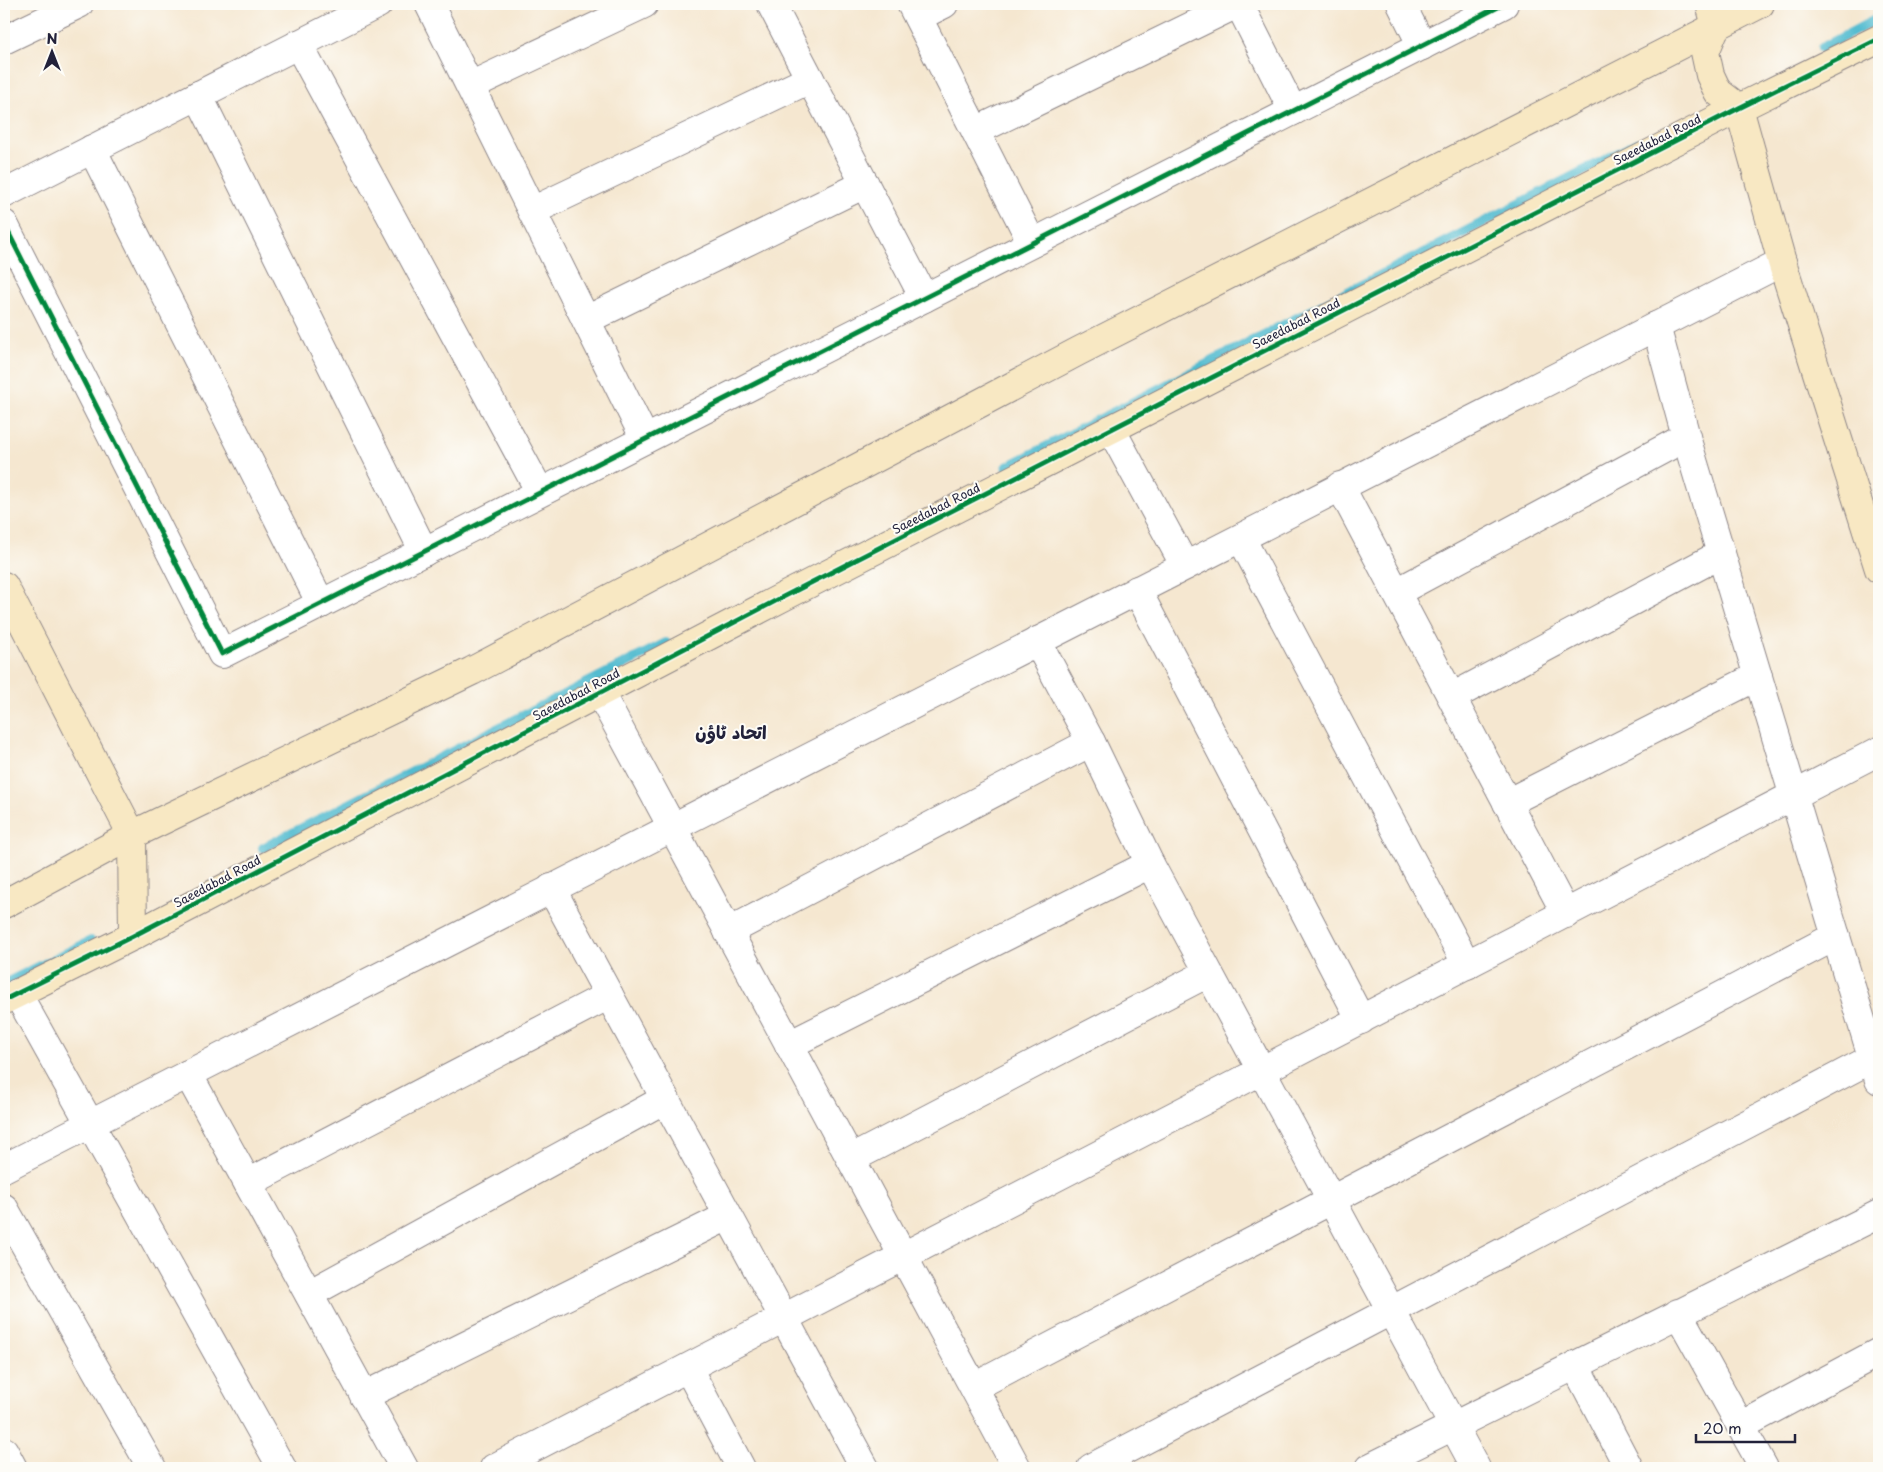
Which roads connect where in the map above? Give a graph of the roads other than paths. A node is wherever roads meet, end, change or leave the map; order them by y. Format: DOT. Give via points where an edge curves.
graph roads {
  1 [pos="79,4"];
  2 [pos="378,4"];
  3 [pos="429,4"];
  4 [pos="644,4"];
  5 [pos="771,4"];
  6 [pos="944,4"];
  7 [pos="1238,4"];
  8 [pos="1401,4"];
  9 [pos="1504,4"];
  10 [pos="1760,4"];
  11 [pos="915,10"];
  12 [pos="334,14"];
  13 [pos="1713,15"];
  14 [pos="1879,39"];
  15 [pos="4,40"];
  16 [pos="298,44"];
  17 [pos="1422,46"];
  18 [pos="810,78"];
  19 [pos="470,86"];
  20 [pos="198,95"];
  21 [pos="1739,108"];
  22 [pos="1293,111"];
  23 [pos="976,131"];
  24 [pos="92,149"];
  25 [pos="865,184"];
  26 [pos="4,194"];
  27 [pos="532,211"];
  28 [pos="4,224"];
  29 [pos="1032,243"];
  30 [pos="1782,262"];
  31 [pos="924,298"];
  32 [pos="586,320"];
  33 [pos="1656,326"];
  34 [pos="1111,429"];
  35 [pos="1686,437"];
  36 [pos="645,439"];
  37 [pos="1340,486"];
  38 [pos="540,492"];
  39 [pos="1241,538"];
  40 [pos="424,552"];
  41 [pos="1721,554"];
  42 [pos="1185,566"];
  43 [pos="1879,569"];
  44 [pos="4,586"];
  45 [pos="1137,590"];
  46 [pos="1396,592"];
  47 [pos="321,604"];
  48 [pos="1037,641"];
  49 [pos="1758,676"];
  50 [pos="600,694"];
  51 [pos="1452,697"];
  52 [pos="1091,742"];
  53 [pos="1879,751"];
  54 [pos="1794,795"];
  55 [pos="1507,803"];
  56 [pos="672,827"];
  57 [pos="132,835"];
  58 [pos="1150,864"];
  59 [pos="552,888"];
  60 [pos="4,904"];
  61 [pos="1566,914"];
  62 [pos="728,932"];
  63 [pos="134,936"];
  64 [pos="1836,936"];
  65 [pos="1467,965"];
  66 [pos="1208,973"];
  67 [pos="609,995"];
  68 [pos="11,997"];
  69 [pos="1361,1020"];
  70 [pos="789,1045"];
  71 [pos="1876,1069"];
  72 [pos="1261,1071"];
  73 [pos="188,1074"];
  74 [pos="665,1099"];
  75 [pos="90,1124"];
  76 [pos="851,1159"];
  77 [pos="4,1168"];
  78 [pos="248,1183"];
  79 [pos="1331,1200"];
  80 [pos="4,1208"];
  81 [pos="1879,1214"];
  82 [pos="728,1216"];
  83 [pos="903,1256"];
  84 [pos="309,1294"];
  85 [pos="1390,1311"];
  86 [pos="1678,1313"];
  87 [pos="784,1318"];
  88 [pos="1879,1352"];
  89 [pos="1575,1365"];
  90 [pos="688,1368"];
  91 [pos="974,1388"];
  92 [pos="364,1396"];
  93 [pos="1453,1426"];
  94 [pos="1741,1426"];
  95 [pos="4,1451"];
  96 [pos="13,1468"];
  97 [pos="152,1468"];
  98 [pos="282,1468"];
  99 [pos="404,1468"];
  100 [pos="494,1468"];
  101 [pos="741,1468"];
  102 [pos="865,1468"];
  103 [pos="1017,1468"];
  104 [pos="1091,1468"];
  105 [pos="1369,1468"];
  106 [pos="1476,1468"];
  107 [pos="1629,1468"];
  108 [pos="1764,1468"];
  1 -- 15 [label="street"];
  2 -- 12 [label="street"];
  3 -- 19 [label="street"];
  4 -- 19 [label="street"];
  5 -- 18 [label="street"];
  6 -- 11 [label="street"];
  7 -- 22 [label="street"];
  7 -- 23 [label="street"];
  8 -- 17 [label="street"];
  9 -- 17 [label="street"];
  10 -- 13 [label="street"];
  11 -- 23 [label="street"];
  12 -- 16 [label="street"];
  13 -- 21 [label="street" via="1705,52 1710,75 1718,92"];
  13 -- 57 [label="street" via="472,672"];
  14 -- 21 [label="street, Saeedabad Road"];
  16 -- 20 [label="street"];
  16 -- 38 [label="street"];
  17 -- 22 [label="street"];
  18 -- 25 [label="street"];
  18 -- 27 [label="street"];
  19 -- 27 [label="street"];
  20 -- 24 [label="street"];
  20 -- 40 [label="street"];
  21 -- 30 [label="street"];
  21 -- 34 [label="street, Saeedabad Road"];
  22 -- 29 [label="street"];
  23 -- 29 [label="street"];
  24 -- 26 [label="street"];
  24 -- 47 [label="street"];
  25 -- 31 [label="street"];
  25 -- 32 [label="street"];
  27 -- 32 [label="street"];
  28 -- 47 [label="street" via="222,654"];
  29 -- 31 [label="street"];
  30 -- 33 [label="street"];
  30 -- 43 [label="street"];
  31 -- 36 [label="street"];
  32 -- 36 [label="street"];
  33 -- 35 [label="street"];
  33 -- 37 [label="street"];
  34 -- 42 [label="street"];
  34 -- 50 [label="street, Saeedabad Road"];
  35 -- 41 [label="street"];
  35 -- 46 [label="street"];
  36 -- 38 [label="street"];
  37 -- 39 [label="street"];
  37 -- 46 [label="street"];
  38 -- 40 [label="street"];
  39 -- 42 [label="street"];
  39 -- 65 [label="street"];
  40 -- 47 [label="street"];
  41 -- 49 [label="street"];
  41 -- 51 [label="street"];
  42 -- 45 [label="street"];
  44 -- 57 [label="street"];
  45 -- 48 [label="street"];
  45 -- 69 [label="street"];
  46 -- 51 [label="street"];
  48 -- 52 [label="street"];
  48 -- 56 [label="street"];
  49 -- 54 [label="street"];
  49 -- 55 [label="street"];
  50 -- 56 [label="street"];
  50 -- 63 [label="street, Saeedabad Road"];
  51 -- 55 [label="street"];
  52 -- 58 [label="street"];
  52 -- 62 [label="street"];
  53 -- 54 [label="street"];
  54 -- 61 [label="street"];
  54 -- 64 [label="street"];
  55 -- 61 [label="street"];
  56 -- 59 [label="street"];
  56 -- 62 [label="street"];
  57 -- 60 [label="street"];
  57 -- 63 [label="street"];
  58 -- 66 [label="street"];
  58 -- 70 [label="street"];
  59 -- 67 [label="street"];
  59 -- 73 [label="street"];
  61 -- 65 [label="street"];
  62 -- 70 [label="street"];
  63 -- 68 [label="street, Saeedabad Road"];
  64 -- 71 [label="street"];
  64 -- 79 [label="street"];
  65 -- 69 [label="street"];
  66 -- 72 [label="street"];
  66 -- 76 [label="street"];
  67 -- 74 [label="street"];
  67 -- 78 [label="street"];
  68 -- 75 [label="street"];
  69 -- 72 [label="street"];
  70 -- 76 [label="street"];
  71 -- 85 [label="street"];
  72 -- 79 [label="street"];
  72 -- 83 [label="street"];
  73 -- 75 [label="street"];
  73 -- 78 [label="street"];
  74 -- 82 [label="street"];
  74 -- 84 [label="street"];
  75 -- 77 [label="street"];
  75 -- 98 [label="street"];
  76 -- 83 [label="street"];
  78 -- 84 [label="street"];
  79 -- 85 [label="street"];
  79 -- 91 [label="street"];
  80 -- 97 [label="street"];
  81 -- 86 [label="street"];
  82 -- 87 [label="street"];
  82 -- 92 [label="street"];
  83 -- 87 [label="street"];
  83 -- 91 [label="street"];
  84 -- 92 [label="street"];
  85 -- 93 [label="street"];
  85 -- 104 [label="street"];
  86 -- 89 [label="street"];
  86 -- 94 [label="street"];
  87 -- 90 [label="street"];
  87 -- 102 [label="street"];
  88 -- 94 [label="street"];
  89 -- 93 [label="street"];
  89 -- 107 [label="street"];
  90 -- 100 [label="street"];
  90 -- 101 [label="street"];
  91 -- 103 [label="street"];
  92 -- 99 [label="street"];
  93 -- 105 [label="street"];
  93 -- 106 [label="street"];
  94 -- 108 [label="street"];
  95 -- 96 [label="street"];
}
